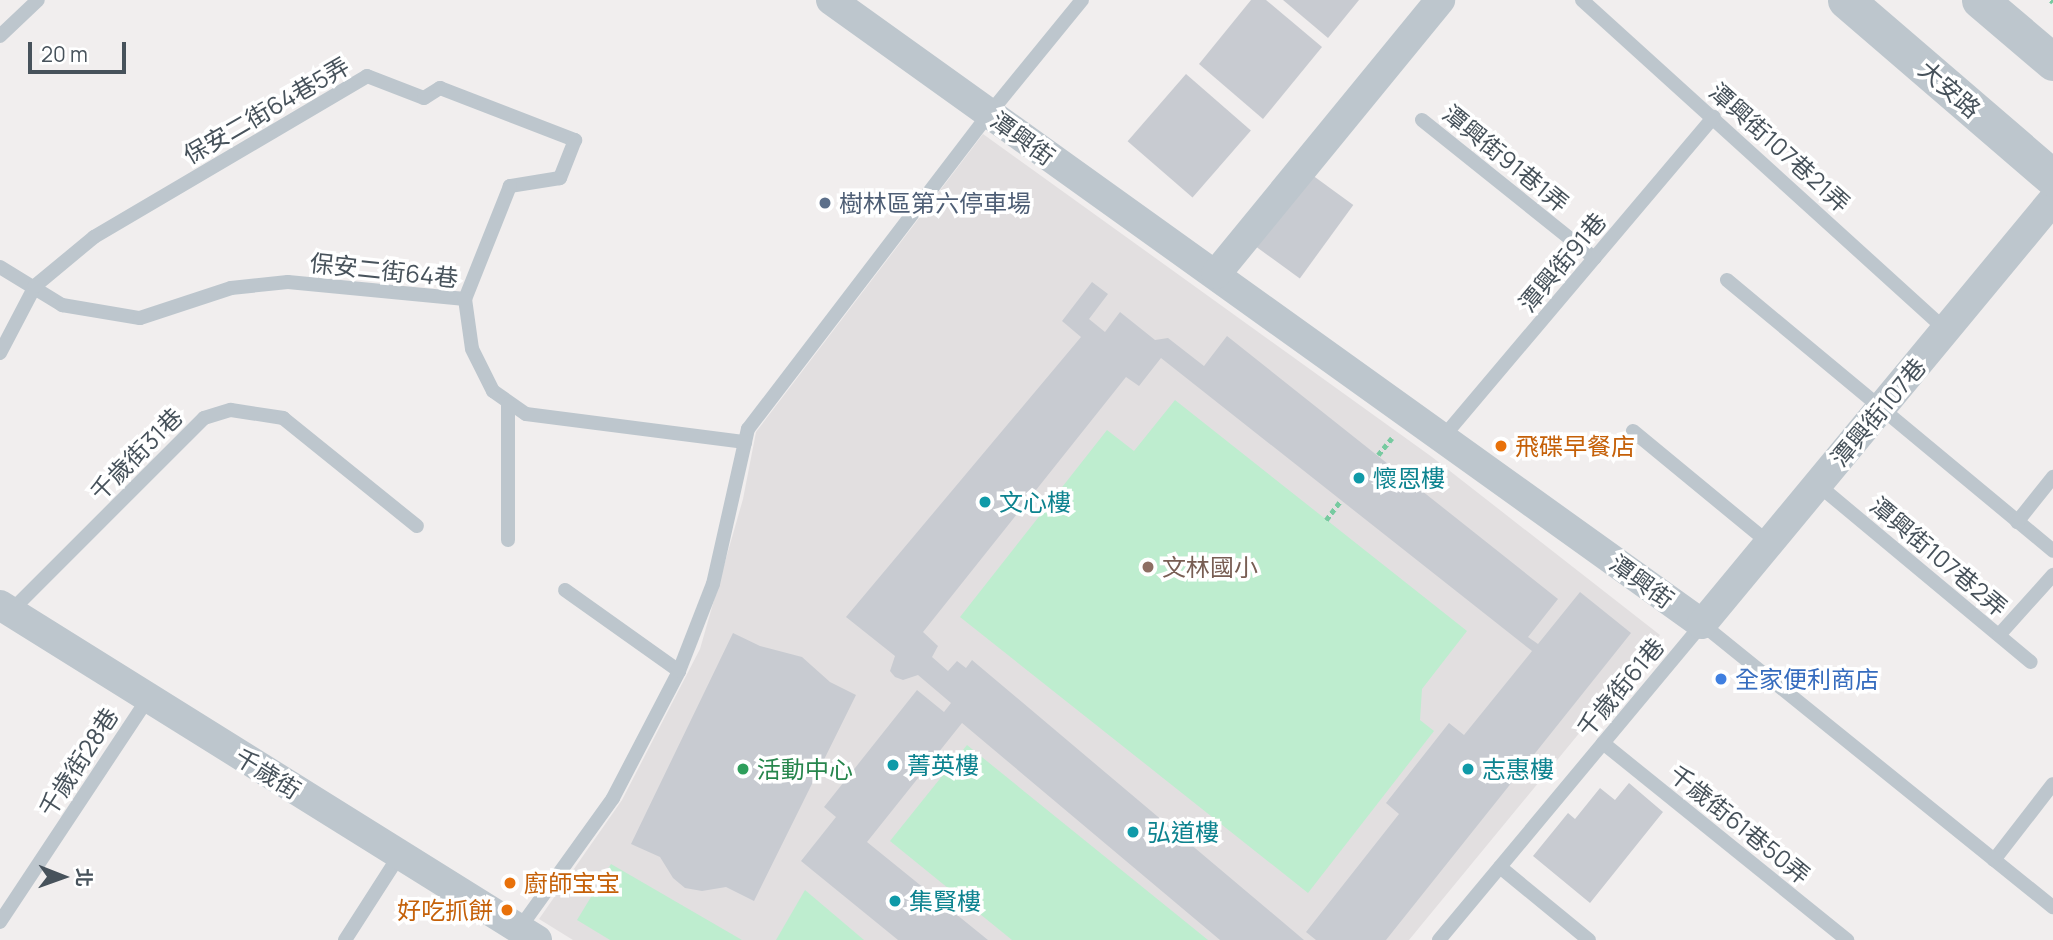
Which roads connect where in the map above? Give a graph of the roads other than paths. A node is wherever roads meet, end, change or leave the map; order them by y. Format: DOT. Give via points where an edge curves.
graph roads {
  1 [pos="38,0"];
  2 [pos="831,0"];
  3 [pos="1082,0"];
  4 [pos="1440,0"];
  5 [pos="1582,0"];
  6 [pos="1846,0"];
  7 [pos="1980,0"];
  8 [pos="0,36"];
  9 [pos="2053,62"];
  10 [pos="989,114"];
  11 [pos="1714,117"];
  12 [pos="1422,120"];
  13 [pos="2053,178"];
  14 [pos="2053,200"];
  15 [pos="1594,258"];
  16 [pos="0,267"];
  17 [pos="1216,274"];
  18 [pos="1727,280"];
  19 [pos="35,286"];
  20 [pos="466,299"];
  21 [pos="1946,330"];
  22 [pos="0,353"];
  23 [pos="508,404"];
  24 [pos="1880,409"];
  25 [pos="1633,431"];
  26 [pos="1444,436"];
  27 [pos="745,442"];
  28 [pos="2053,477"];
  29 [pos="1817,484"];
  30 [pos="2017,522"];
  31 [pos="417,526"];
  32 [pos="508,540"];
  33 [pos="1769,543"];
  34 [pos="2053,551"];
  35 [pos="2053,575"];
  36 [pos="565,590"];
  37 [pos="6,608"];
  38 [pos="1702,624"];
  39 [pos="1998,635"];
  40 [pos="2031,662"];
  41 [pos="679,671"];
  42 [pos="149,697"];
  43 [pos="1603,743"];
  44 [pos="2053,785"];
  45 [pos="399,856"];
  46 [pos="1993,860"];
  47 [pos="1500,867"];
  48 [pos="2053,908"];
  49 [pos="0,922"];
  50 [pos="528,934"];
  51 [pos="345,940"];
  52 [pos="1439,940"];
  53 [pos="1589,940"];
  54 [pos="1847,940"];
  1 -- 8 [label="lane"];
  2 -- 10 [label="street, 潭興街"];
  3 -- 10 [label="lane"];
  4 -- 17 [label="street"];
  5 -- 11 [label="lane, 潭興街107巷21弄"];
  6 -- 13 [label="street, 大安路"];
  7 -- 9 [label="street"];
  10 -- 17 [label="street, 潭興街"];
  10 -- 27 [label="lane" via="748,429"];
  11 -- 15 [label="lane, 潭興街91巷"];
  11 -- 21 [label="lane, 潭興街107巷21弄"];
  12 -- 15 [label="lane, 潭興街91巷1弄"];
  14 -- 21 [label="street, 潭興街107巷"];
  15 -- 26 [label="lane, 潭興街91巷"];
  16 -- 19 [label="lane, 保安二街64巷"];
  17 -- 26 [label="street, 潭興街"];
  18 -- 24 [label="lane"];
  19 -- 20 [label="lane, 保安二街64巷" via="62,305 140,318 231,288 288,282"];
  19 -- 20 [label="lane, 保安二街64巷5弄" via="94,237 367,76 424,98 440,89 575,140 560,178 510,186"];
  19 -- 22 [label="lane"];
  20 -- 23 [label="lane, 保安二街64巷" via="472,349 494,391"];
  21 -- 24 [label="street, 潭興街107巷"];
  23 -- 27 [label="lane" via="526,414"];
  23 -- 32 [label="lane"];
  24 -- 29 [label="street, 潭興街107巷"];
  24 -- 30 [label="lane"];
  25 -- 33 [label="lane"];
  26 -- 38 [label="street, 潭興街"];
  27 -- 41 [label="lane" via="713,584"];
  28 -- 30 [label="lane"];
  29 -- 33 [label="street, 潭興街107巷"];
  29 -- 39 [label="lane, 潭興街107巷2弄"];
  30 -- 34 [label="lane"];
  31 -- 37 [label="lane, 千歲街31巷" via="283,418 231,410 204,418"];
  33 -- 38 [label="street, 潭興街107巷"];
  35 -- 39 [label="lane"];
  36 -- 41 [label="lane"];
  37 -- 42 [label="street, 千歲街"];
  38 -- 43 [label="lane, 千歲街61巷"];
  38 -- 46 [label="lane, 潭興街"];
  39 -- 40 [label="lane, 潭興街107巷2弄"];
  41 -- 50 [label="lane" via="613,798"];
  42 -- 45 [label="street, 千歲街"];
  42 -- 49 [label="lane, 千歲街28巷"];
  43 -- 47 [label="lane, 千歲街61巷"];
  43 -- 54 [label="lane, 千歲街61巷50弄"];
  44 -- 46 [label="lane"];
  45 -- 50 [label="street, 千歲街"];
  45 -- 51 [label="lane"];
  46 -- 48 [label="lane, 潭興街"];
  47 -- 52 [label="lane, 千歲街61巷"];
  47 -- 53 [label="lane"];
}
